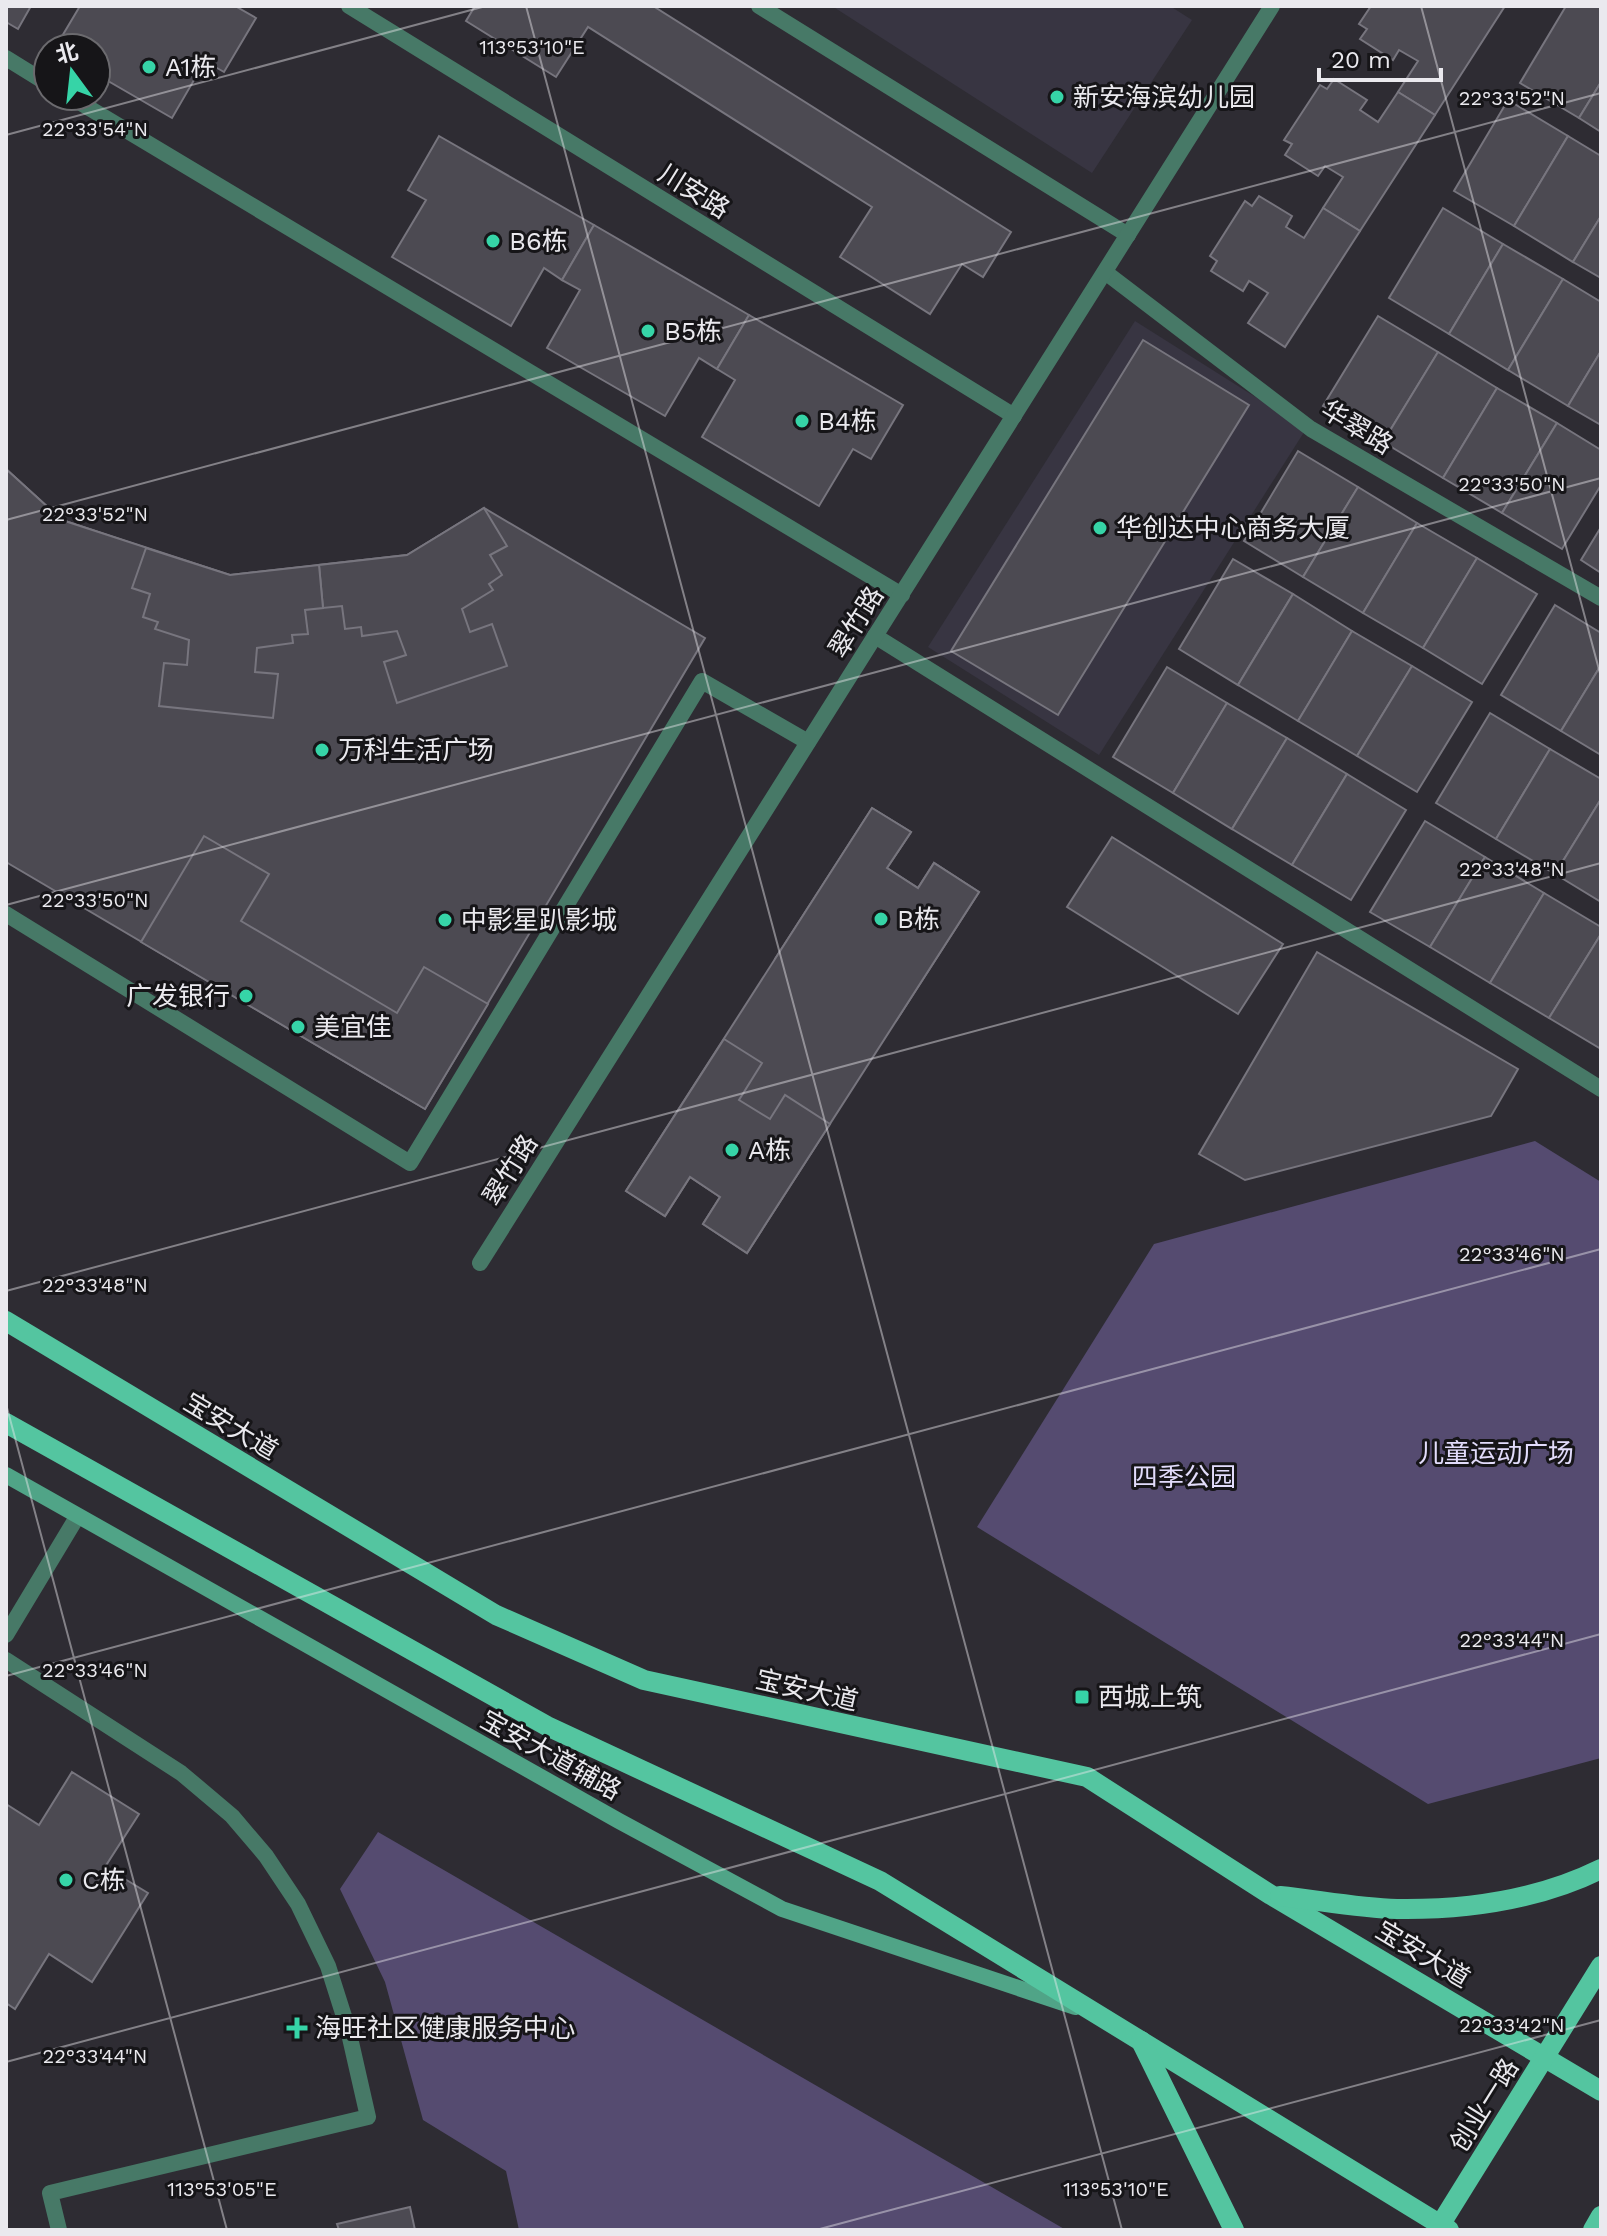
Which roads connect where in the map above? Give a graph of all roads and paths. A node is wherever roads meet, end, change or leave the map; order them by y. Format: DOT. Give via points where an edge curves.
graph roads {
  1 [pos="349,6"];
  2 [pos="759,6"];
  3 [pos="1272,6"];
  4 [pos="6,58"];
  5 [pos="32,74"];
  6 [pos="96,112"];
  7 [pos="1128,235"];
  8 [pos="1105,272"];
  9 [pos="1014,416"];
  10 [pos="902,595"];
  11 [pos="1601,598"];
  12 [pos="875,636"];
  13 [pos="808,742"];
  14 [pos="6,914"];
  15 [pos="1601,1089"];
  16 [pos="480,1263"];
  17 [pos="6,1321"];
  18 [pos="6,1423"];
  19 [pos="6,1475"];
  20 [pos="77,1517"];
  21 [pos="6,1635"];
  22 [pos="6,1660"];
  23 [pos="1601,1869"];
  24 [pos="1271,1895"];
  25 [pos="1601,1966"];
  26 [pos="1099,2016"];
  27 [pos="1141,2041"];
  28 [pos="1545,2056"];
  29 [pos="1601,2091"];
  30 [pos="1601,2216"];
  31 [pos="1442,2228"];
  32 [pos="59,2230"];
  33 [pos="1234,2230"];
  34 [pos="1593,2230"];
  1 -- 9 [label="street, 川安路"];
  2 -- 7 [label="street"];
  3 -- 7 [label="street, 翠竹路"];
  4 -- 5 [label="street"];
  6 -- 10 [label="street"];
  7 -- 8 [label="street, 翠竹路"];
  8 -- 9 [label="street, 翠竹路"];
  8 -- 11 [label="street, 华翠路" via="1311,429"];
  9 -- 10 [label="street, 翠竹路"];
  10 -- 12 [label="street, 翠竹路"];
  12 -- 13 [label="street, 翠竹路"];
  12 -- 15 [label="street"];
  13 -- 14 [label="street" via="702,681 410,1163"];
  13 -- 16 [label="street, 翠竹路"];
  17 -- 24 [label="main road, 宝安大道" via="496,1615 644,1680 1087,1777"];
  18 -- 26 [label="main road" via="547,1726 880,1881"];
  19 -- 20 [label="main road, 宝安大道辅路"];
  20 -- 21 [label="street"];
  20 -- 26 [label="main road, 宝安大道辅路" via="782,1909"];
  22 -- 32 [label="street" via="181,1773 232,1816 266,1856 298,1904 328,1966 368,2117 50,2193"];
  23 -- 24 [label="main road" via="1523,1897 1475,1905 1396,1909"];
  24 -- 28 [label="main road, 宝安大道"];
  25 -- 28 [label="main road, 创业一路"];
  26 -- 27 [label="main road"];
  27 -- 31 [label="main road"];
  27 -- 33 [label="main road"];
  28 -- 29 [label="main road, 宝安大道"];
  28 -- 31 [label="main road, 创业一路"];
  30 -- 34 [label="main road"];
}
